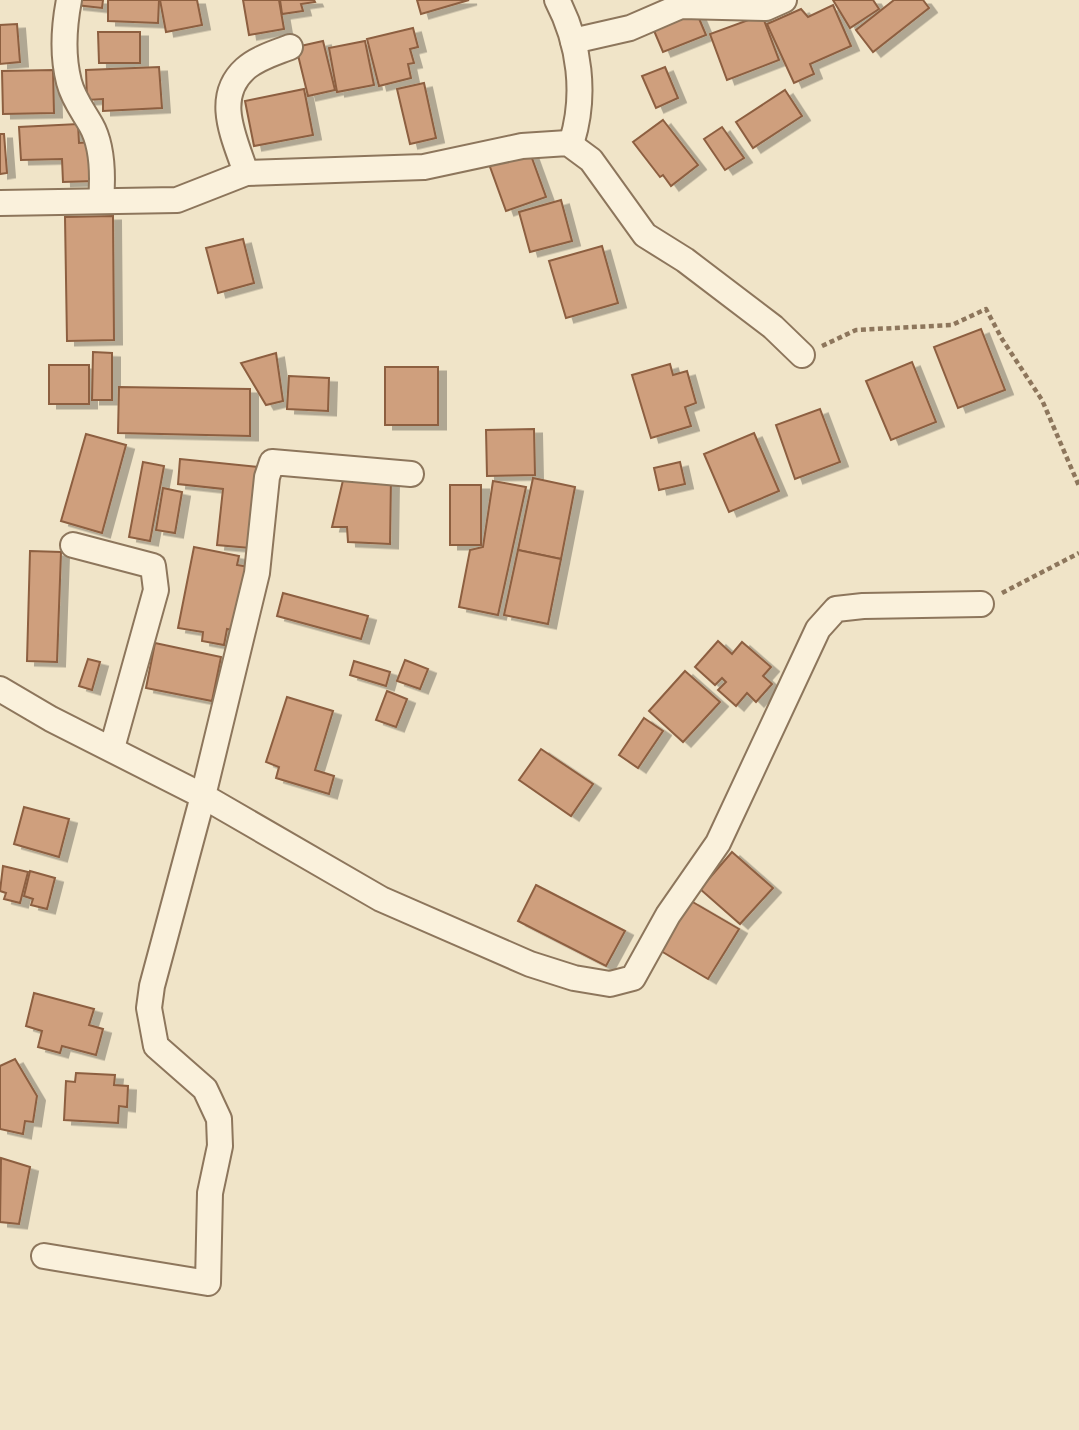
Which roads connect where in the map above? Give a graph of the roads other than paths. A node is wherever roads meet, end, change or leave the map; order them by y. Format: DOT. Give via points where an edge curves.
graph roads {
  1 [pos="69,0"];
  2 [pos="558,0"];
  3 [pos="784,0"];
  4 [pos="573,41"];
  5 [pos="290,47"];
  6 [pos="568,143"];
  7 [pos="246,173"];
  8 [pos="101,201"];
  9 [pos="0,203"];
  10 [pos="802,355"];
  11 [pos="411,474"];
  12 [pos="73,545"];
  13 [pos="981,604"];
  14 [pos="0,689"];
  15 [pos="112,748"];
  16 [pos="204,796"];
  17 [pos="44,1256"];
  1 -- 8 [label="street" via="64,29 69,80 98,142"];
  2 -- 4 [label="street"];
  3 -- 4 [label="street" via="766,8 681,6 630,27"];
  4 -- 6 [label="street" via="579,67 578,120"];
  5 -- 7 [label="street" via="245,69 234,83 226,111"];
  6 -- 7 [label="street" via="522,146 424,167"];
  6 -- 10 [label="street" via="591,160 645,235 773,327"];
  7 -- 8 [label="street" via="177,200"];
  8 -- 9 [label="street"];
  11 -- 16 [label="street" via="272,462 257,573"];
  12 -- 15 [label="street" via="153,566 156,590"];
  13 -- 16 [label="street" via="836,609 818,629 718,843 668,915 633,978 610,984 530,964 381,899"];
  14 -- 15 [label="street"];
  15 -- 16 [label="street"];
  16 -- 17 [label="street" via="149,1008 156,1046 205,1089 219,1119 220,1146 210,1193 208,1283"];
}
